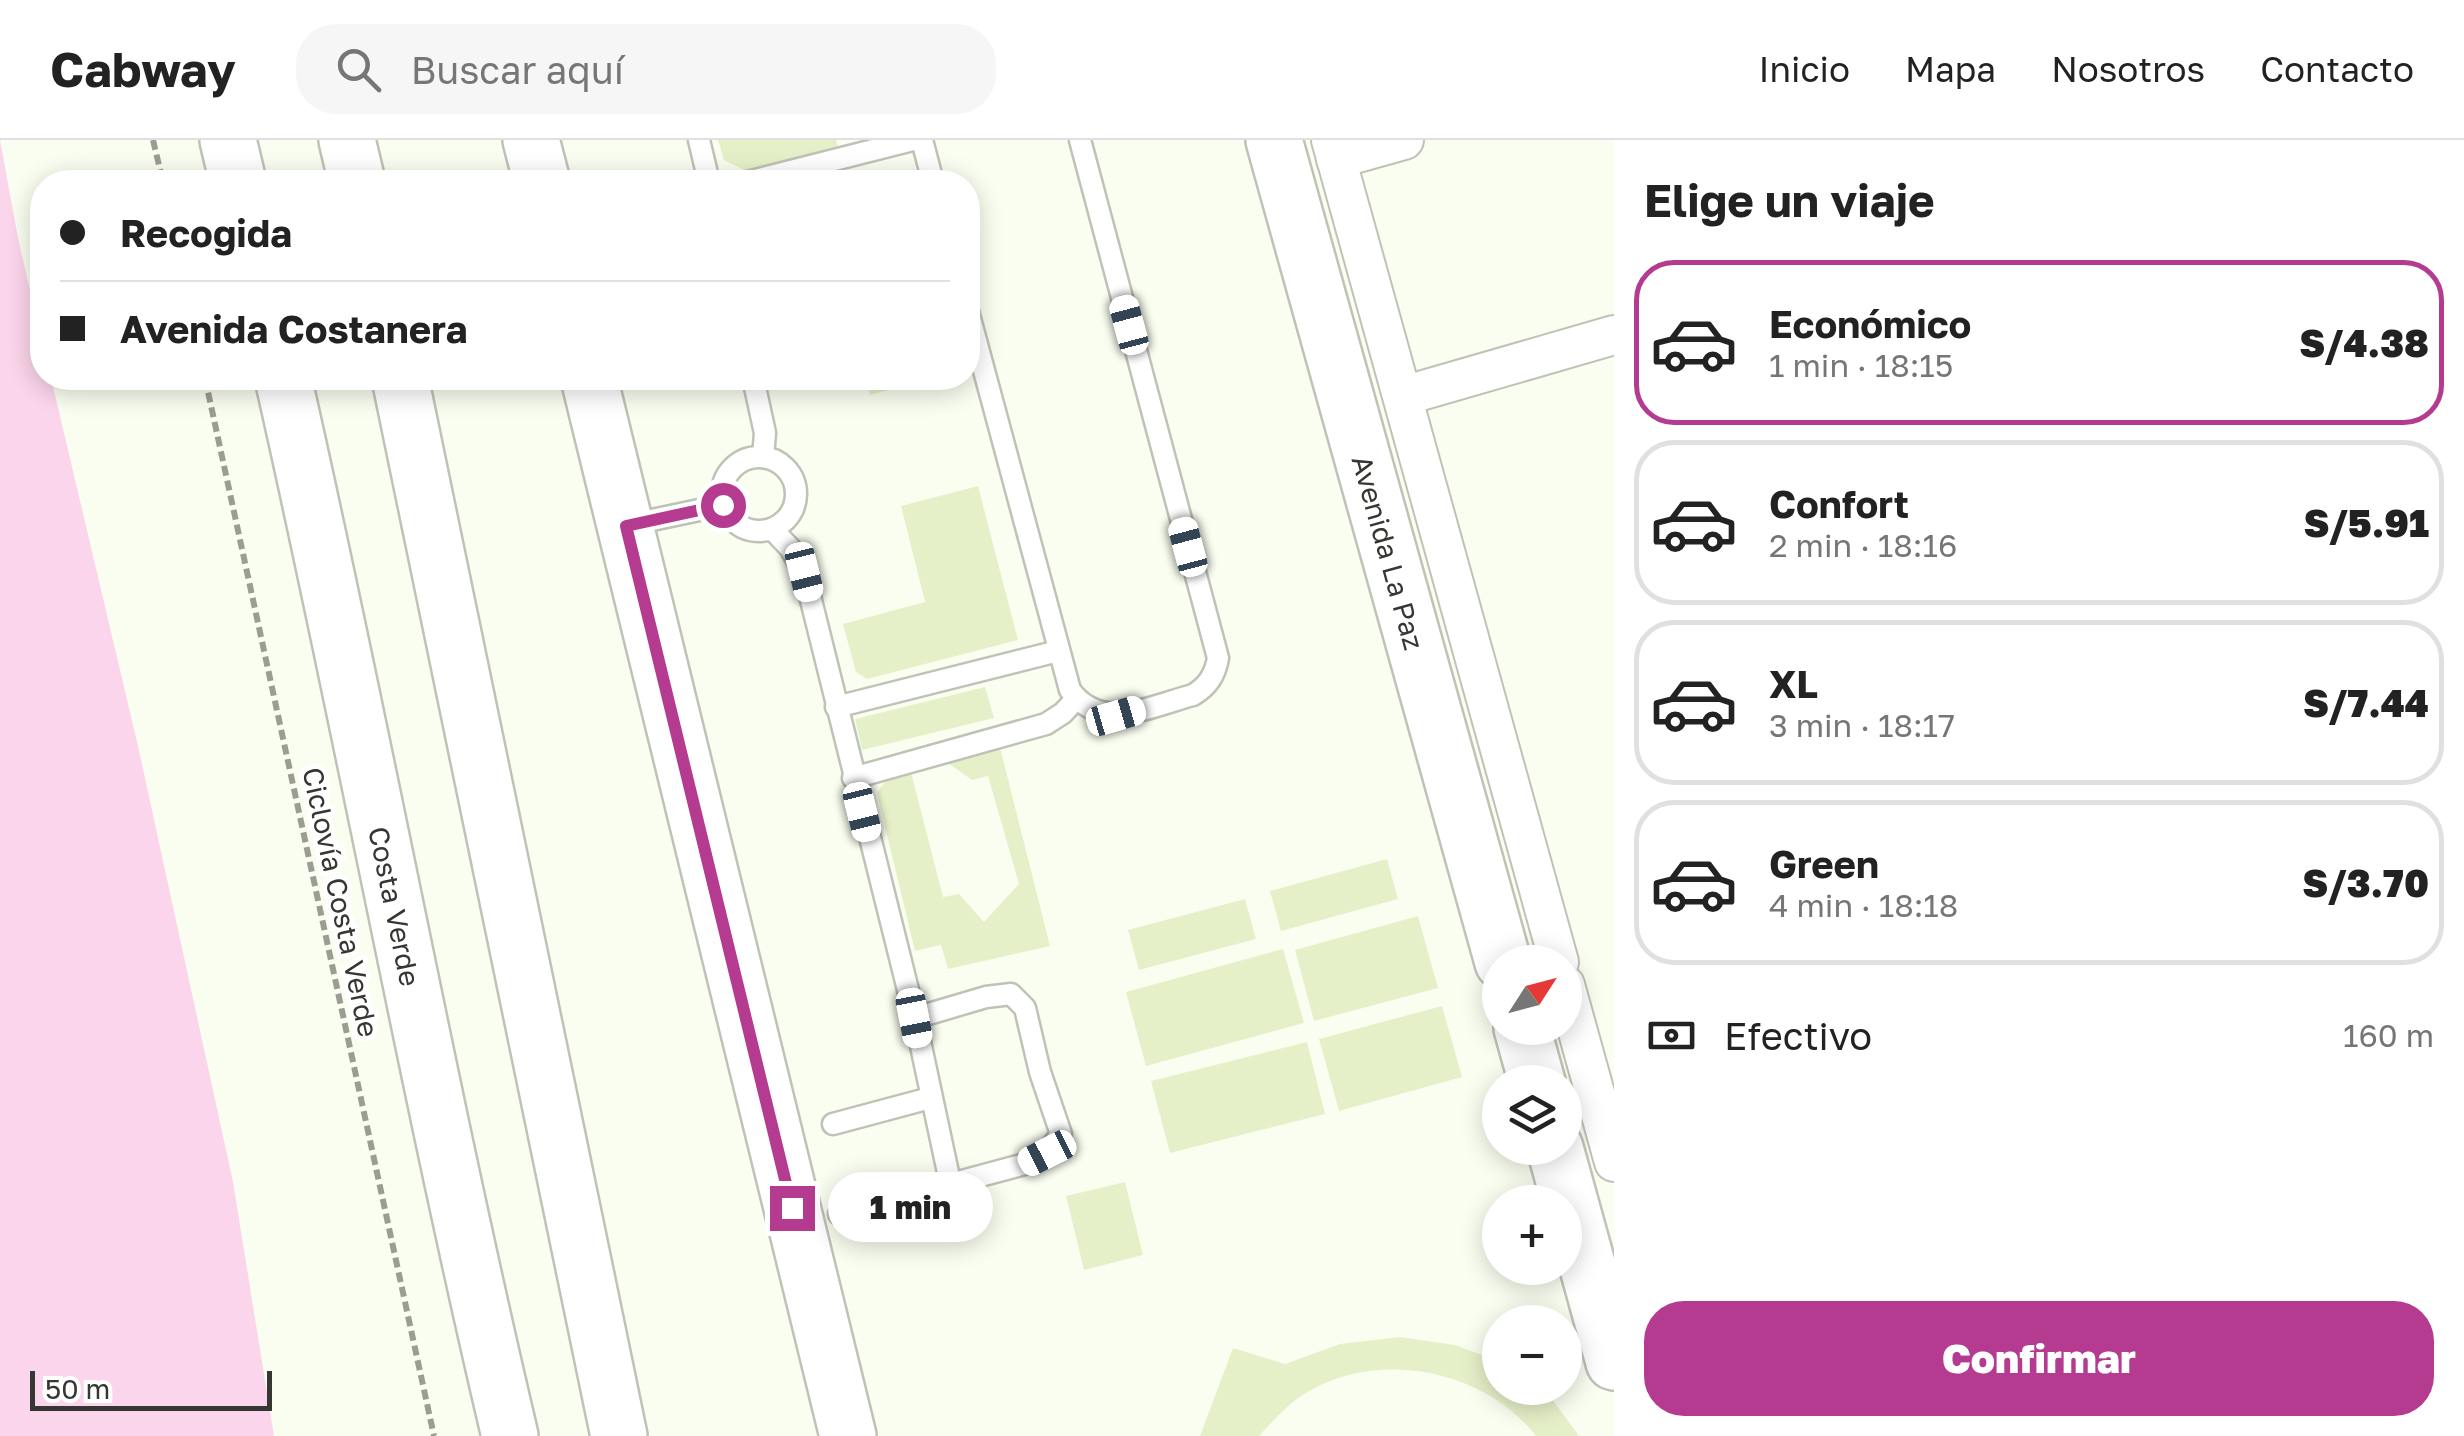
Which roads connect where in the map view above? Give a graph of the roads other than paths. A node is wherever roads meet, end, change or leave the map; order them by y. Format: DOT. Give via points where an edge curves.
graph roads {
  1 [pos="228,140"];
  2 [pos="348,140"];
  3 [pos="531,140"];
  4 [pos="700,140"];
  5 [pos="913,140"];
  6 [pos="922,140"];
  7 [pos="1080,140"];
  8 [pos="1274,140"];
  9 [pos="1404,140"];
  10 [pos="1334,150"];
  11 [pos="235,170"];
  12 [pos="354,170"];
  13 [pos="539,170"];
  14 [pos="707,170"];
  15 [pos="794,170"];
  16 [pos="931,170"];
  17 [pos="1614,335"];
  18 [pos="980,356"];
  19 [pos="286,390"];
  20 [pos="306,390"];
  21 [pos="389,390"];
  22 [pos="403,390"];
  23 [pos="592,390"];
  24 [pos="756,390"];
  25 [pos="1402,396"];
  26 [pos="414,436"];
  27 [pos="764,457"];
  28 [pos="723,505"];
  29 [pos="626,526"];
  30 [pos="317,528"];
  31 [pos="772,530"];
  32 [pos="1058,652"];
  33 [pos="1076,699"];
  34 [pos="836,707"];
  35 [pos="853,778"];
  36 [pos="1499,945"];
  37 [pos="1554,945"];
  38 [pos="914,1018"];
  39 [pos="1582,1045"];
  40 [pos="930,1098"];
  41 [pos="833,1124"];
  42 [pos="1613,1154"];
  43 [pos="1560,1165"];
  44 [pos="950,1182"];
  45 [pos="839,1214"];
  46 [pos="1614,1362"];
  47 [pos="510,1436"];
  48 [pos="619,1436"];
  49 [pos="848,1436"];
  1 -- 11 [label="main road"];
  2 -- 12 [label="main road"];
  3 -- 13 [label="main road"];
  4 -- 14 [label="lane"];
  5 -- 15 [label="lane"];
  6 -- 16 [label="lane"];
  7 -- 33 [label="lane" via="1218,658 1210,680 1193,695 1116,716"];
  8 -- 36 [label="main road, Avenida La Paz"];
  9 -- 10 [label="street"];
  10 -- 25 [label="street, Avenida La Paz"];
  17 -- 25 [label="street"];
  18 -- 32 [label="lane"];
  19 -- 30 [label="main road, Costa Verde"];
  20 -- 30 [label="main road" via="321,466"];
  21 -- 26 [label="main road"];
  22 -- 26 [label="main road"];
  23 -- 29 [label="main road"];
  24 -- 27 [label="lane"];
  25 -- 37 [label="street, Avenida La Paz"];
  26 -- 48 [label="main road"];
  27 -- 28 [label="lane" via="729,471"];
  27 -- 31 [label="lane" via="786,468 796,491 791,515"];
  28 -- 29 [label="lane"];
  28 -- 31 [label="lane" via="748,530"];
  29 -- 49 [label="main road"];
  30 -- 47 [label="main road, Costa Verde" via="461,1230"];
  31 -- 34 [label="lane" via="804,572"];
  32 -- 33 [label="lane"];
  32 -- 34 [label="lane"];
  33 -- 35 [label="lane" via="1046,724"];
  34 -- 35 [label="lane"];
  35 -- 38 [label="lane"];
  38 -- 40 [label="lane"];
  38 -- 44 [label="lane" via="1011,994 1025,1008 1061,1134 1047,1153 1026,1164"];
  39 -- 42 [label="street"];
  40 -- 41 [label="lane"];
  40 -- 44 [label="lane"];
  43 -- 46 [label="main road"];
  44 -- 45 [label="lane"];
}
